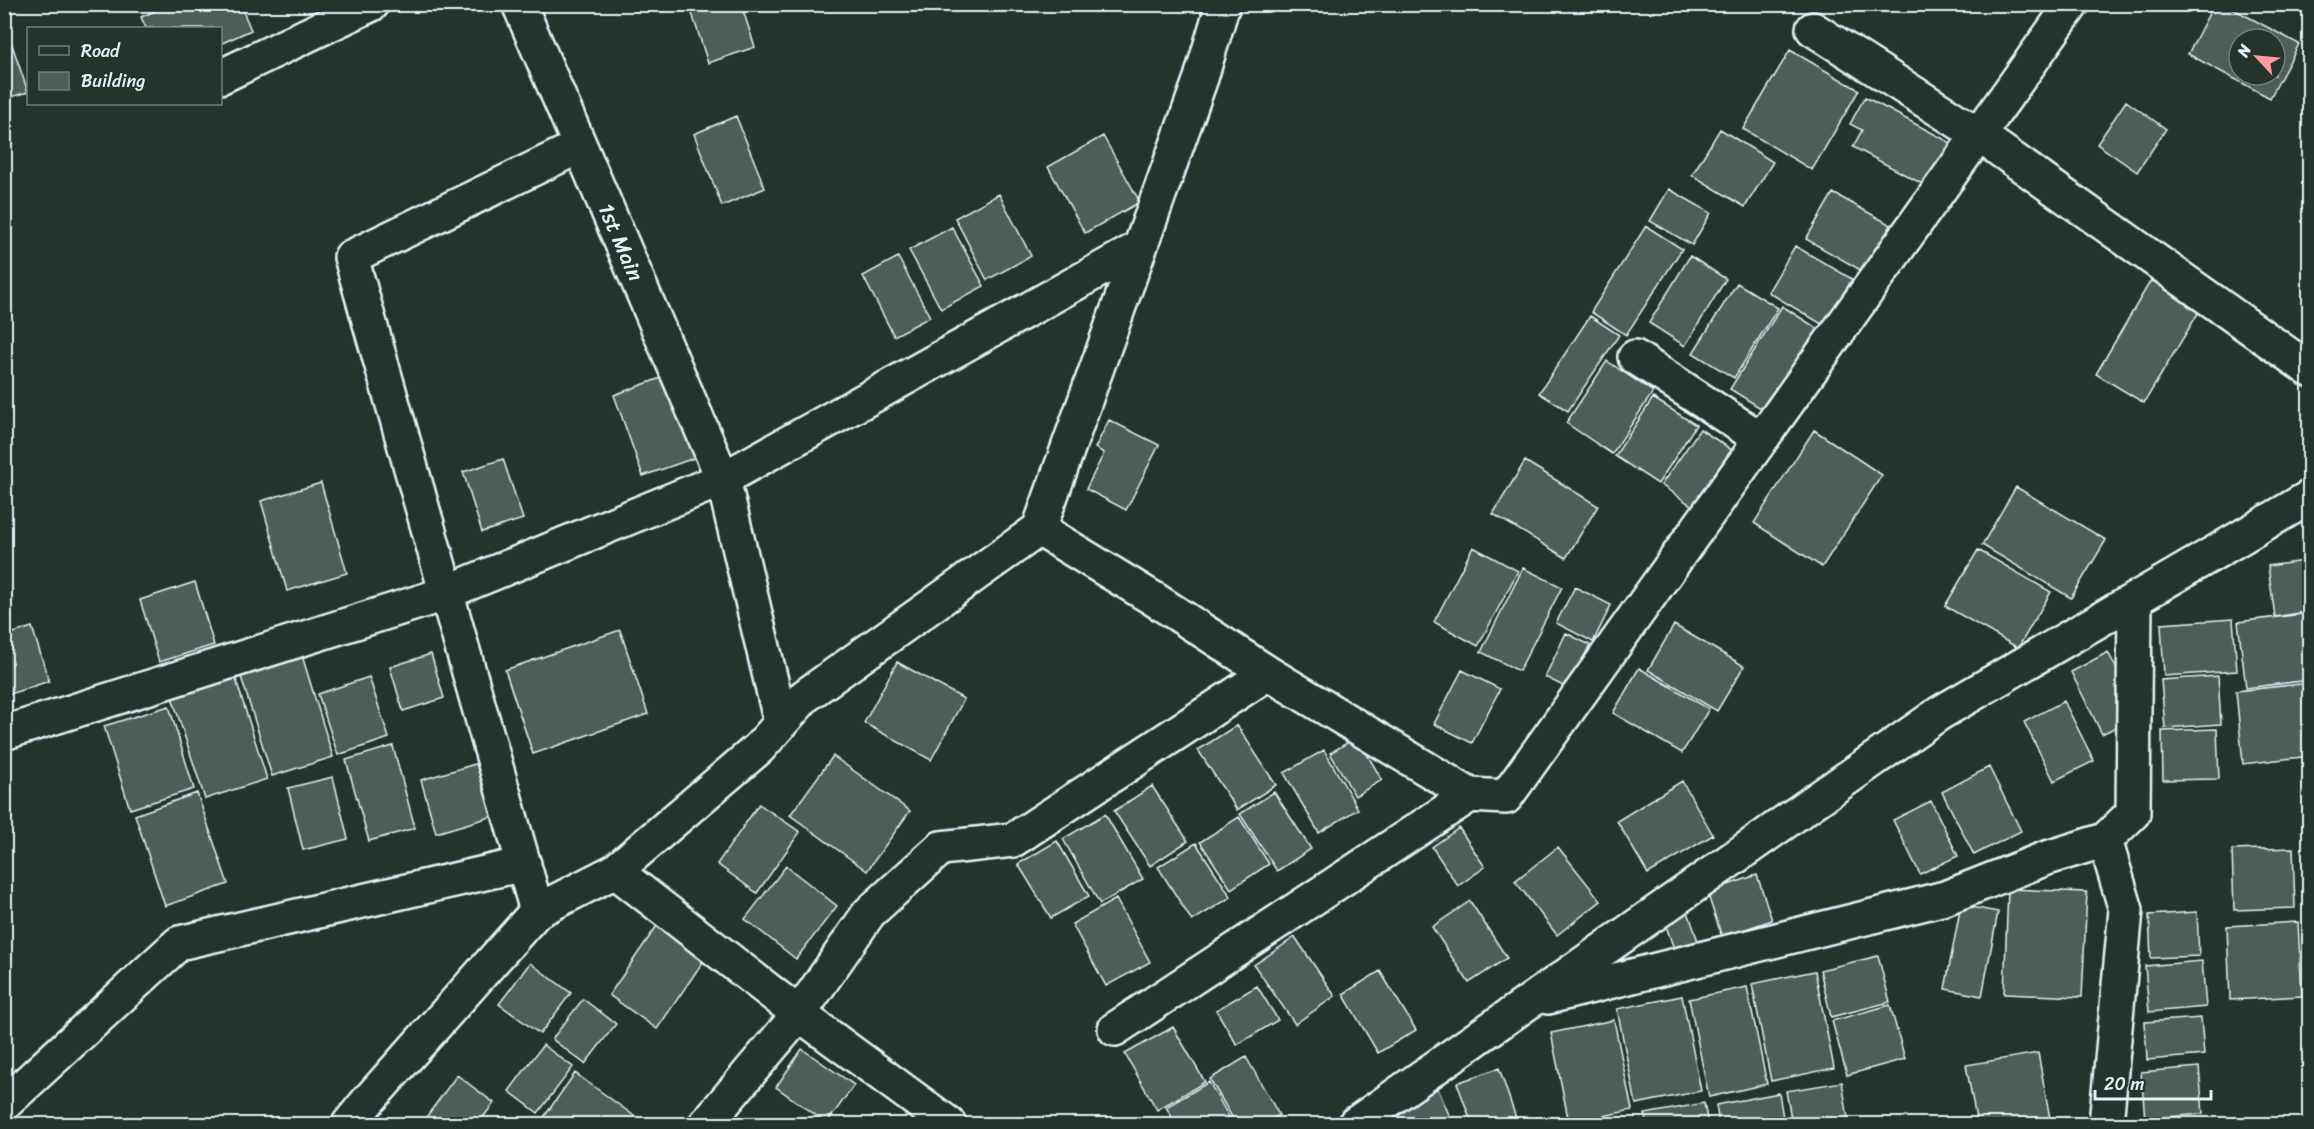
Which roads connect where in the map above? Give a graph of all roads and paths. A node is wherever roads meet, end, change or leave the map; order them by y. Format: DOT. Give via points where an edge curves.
graph roads {
  1 [pos="372,4"];
  2 [pos="519,4"];
  3 [pos="1223,4"];
  4 [pos="2072,4"];
  5 [pos="1813,29"];
  6 [pos="222,76"];
  7 [pos="1979,135"];
  8 [pos="580,146"];
  9 [pos="1139,248"];
  10 [pos="1635,357"];
  11 [pos="2310,370"];
  12 [pos="1761,440"];
  13 [pos="723,479"];
  14 [pos="2310,497"];
  15 [pos="1039,529"];
  16 [pos="447,592"];
  17 [pos="2135,599"];
  18 [pos="1268,673"];
  19 [pos="781,723"];
  20 [pos="4,733"];
  21 [pos="1470,795"];
  22 [pos="2105,840"];
  23 [pos="524,864"];
  24 [pos="615,871"];
  25 [pos="537,911"];
  26 [pos="1529,1002"];
  27 [pos="799,1014"];
  28 [pos="1115,1029"];
  29 [pos="4,1104"];
  30 [pos="350,1125"];
  31 [pos="706,1125"];
  32 [pos="949,1125"];
  33 [pos="1354,1125"];
  34 [pos="2106,1125"];
  1 -- 6 [label="street"];
  2 -- 8 [label="street, 1st Main"];
  3 -- 9 [label="street" via="1201,78"];
  4 -- 7 [label="street"];
  5 -- 7 [label="street"];
  7 -- 11 [label="street"];
  7 -- 12 [label="street"];
  8 -- 13 [label="street, 1st Main"];
  8 -- 16 [label="street" via="351,257"];
  9 -- 13 [label="street"];
  9 -- 15 [label="street"];
  10 -- 12 [label="street"];
  12 -- 21 [label="street" via="1506,797"];
  13 -- 16 [label="street"];
  13 -- 19 [label="street, 1st Main"];
  14 -- 17 [label="street"];
  15 -- 18 [label="street"];
  15 -- 19 [label="street" via="805,696"];
  16 -- 20 [label="street"];
  16 -- 23 [label="street"];
  17 -- 22 [label="street" via="2133,813"];
  17 -- 26 [label="street" via="1940,713"];
  18 -- 21 [label="street"];
  18 -- 27 [label="street" via="1013,840 941,848 868,913"];
  19 -- 24 [label="street" via="759,748"];
  21 -- 28 [label="street"];
  22 -- 26 [label="street" via="1945,898"];
  22 -- 34 [label="street" via="2126,910"];
  23 -- 25 [label="street"];
  23 -- 29 [label="street" via="179,944"];
  24 -- 25 [label="street"];
  24 -- 27 [label="street"];
  25 -- 30 [label="street" via="366,1102"];
  26 -- 33 [label="street"];
  27 -- 31 [label="street"];
  27 -- 32 [label="street"];
}
